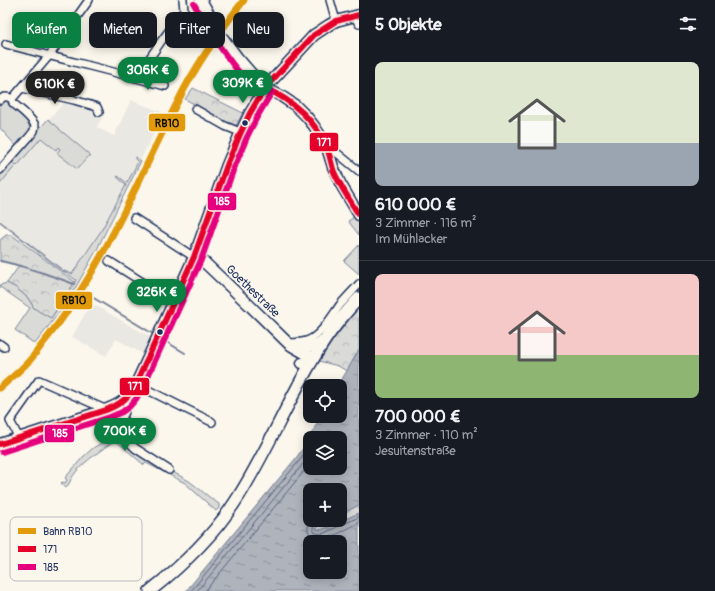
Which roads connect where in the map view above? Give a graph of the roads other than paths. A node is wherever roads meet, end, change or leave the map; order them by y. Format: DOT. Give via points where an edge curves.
graph roads {
  1 [pos="89,0"];
  2 [pos="183,0"];
  3 [pos="201,0"];
  4 [pos="330,0"];
  5 [pos="358,19"];
  6 [pos="336,21"];
  7 [pos="6,44"];
  8 [pos="49,56"];
  9 [pos="136,78"];
  10 [pos="165,86"];
  11 [pos="22,88"];
  12 [pos="265,88"];
  13 [pos="12,99"];
  14 [pos="0,100"];
  15 [pos="195,109"];
  16 [pos="99,112"];
  17 [pos="240,132"];
  18 [pos="326,144"];
  19 [pos="0,170"];
  20 [pos="359,171"];
  21 [pos="359,215"];
  22 [pos="134,218"];
  23 [pos="194,257"];
  24 [pos="109,261"];
  25 [pos="359,284"];
  26 [pos="359,298"];
  27 [pos="174,302"];
  28 [pos="325,340"];
  29 [pos="293,346"];
  30 [pos="307,363"];
  31 [pos="136,384"];
  32 [pos="122,402"];
  33 [pos="107,410"];
  34 [pos="212,422"];
  35 [pos="117,429"];
  36 [pos="19,438"];
  37 [pos="0,444"];
  38 [pos="170,470"];
  39 [pos="150,591"];
  1 -- 8 [label="street"];
  2 -- 9 [label="street" via="184,10 181,15"];
  3 -- 12 [label="main road" via="222,37"];
  4 -- 6 [label="street"];
  5 -- 6 [label="main road"];
  6 -- 12 [label="main road" via="314,35"];
  7 -- 8 [label="street"];
  8 -- 9 [label="street"];
  8 -- 11 [label="street"];
  9 -- 10 [label="street"];
  11 -- 13 [label="street"];
  11 -- 16 [label="street" via="98,107"];
  12 -- 17 [label="main road"];
  12 -- 18 [label="main road" via="299,108"];
  13 -- 14 [label="street" via="7,96"];
  13 -- 19 [label="street" via="35,125 34,131"];
  15 -- 17 [label="street"];
  17 -- 23 [label="main road"];
  18 -- 20 [label="street"];
  18 -- 21 [label="main road" via="340,183"];
  22 -- 23 [label="street"];
  23 -- 27 [label="main road"];
  23 -- 29 [label="main road, Goethestraße" via="213,270"];
  24 -- 27 [label="street"];
  25 -- 29 [label="street" via="314,337"];
  26 -- 28 [label="main road"];
  27 -- 31 [label="main road"];
  28 -- 29 [label="main road" via="312,346"];
  28 -- 30 [label="main road"];
  29 -- 30 [label="main road, Goethestraße" via="306,354"];
  30 -- 39 [label="main road" via="302,378 235,502 189,558"];
  31 -- 32 [label="main road"];
  31 -- 34 [label="street"];
  32 -- 33 [label="main road"];
  32 -- 35 [label="street" via="125,412"];
  33 -- 35 [label="street"];
  33 -- 36 [label="main road"];
  33 -- 36 [label="street" via="39,380 10,421"];
  35 -- 38 [label="street" via="135,448"];
  36 -- 37 [label="main road"];
}
